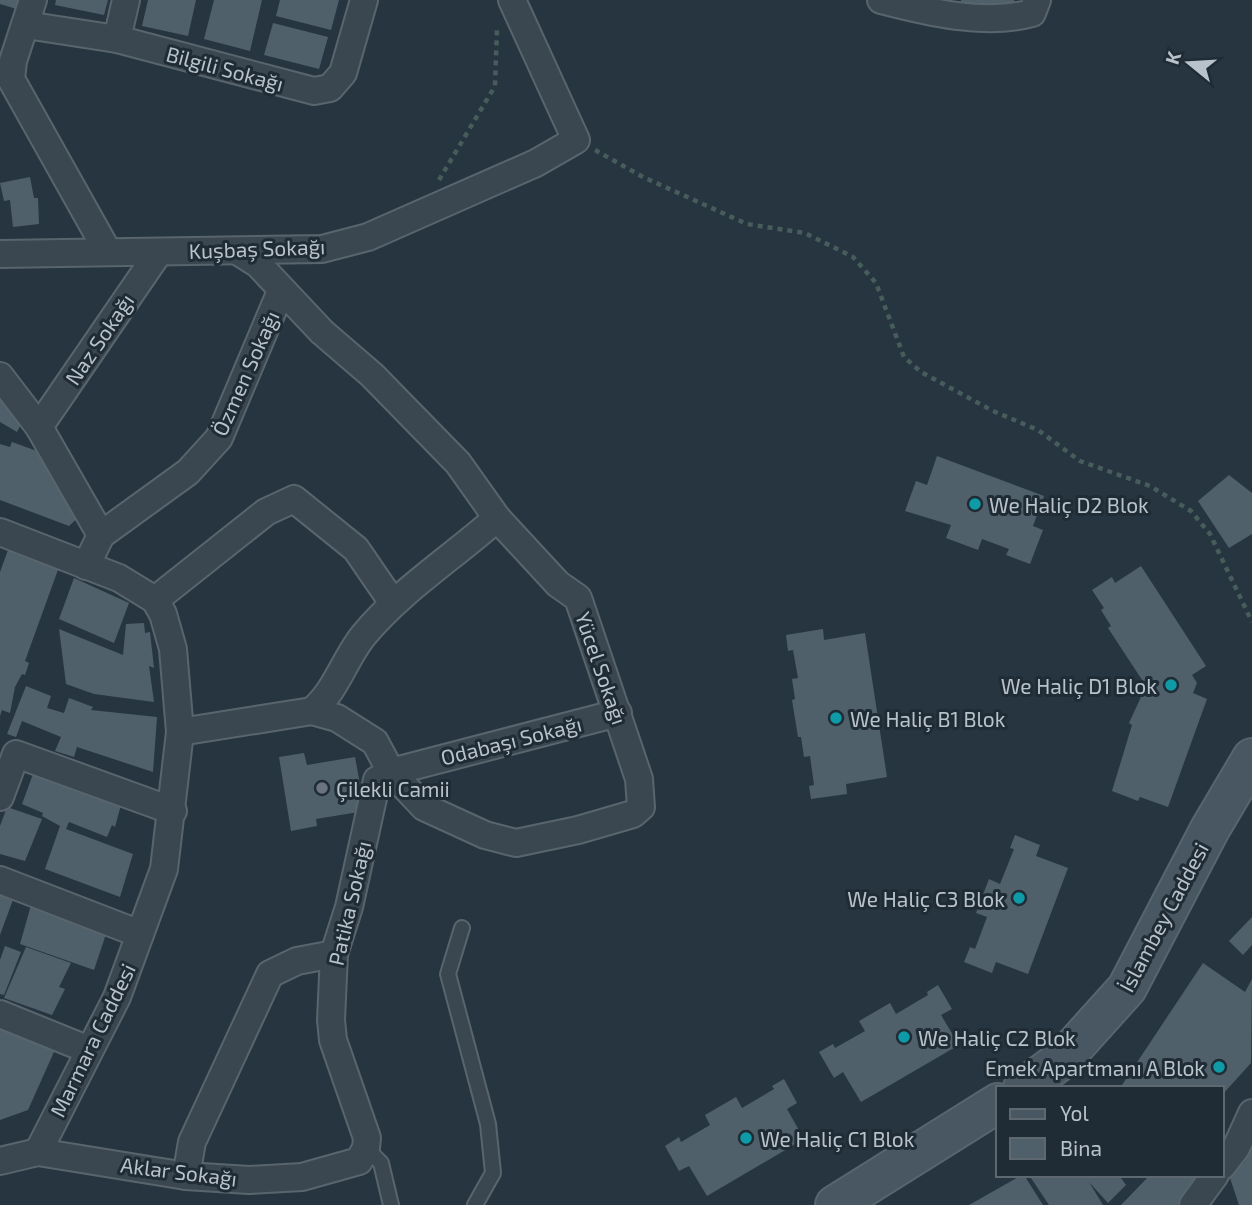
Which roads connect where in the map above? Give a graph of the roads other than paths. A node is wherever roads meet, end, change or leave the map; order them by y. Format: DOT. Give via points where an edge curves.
graph roads {
  1 [pos="126,0"];
  2 [pos="364,0"];
  3 [pos="512,0"];
  4 [pos="881,0"];
  5 [pos="1037,1"];
  6 [pos="30,12"];
  7 [pos="117,40"];
  8 [pos="108,252"];
  9 [pos="159,252"];
  10 [pos="239,252"];
  11 [pos="0,254"];
  12 [pos="281,291"];
  13 [pos="0,376"];
  14 [pos="38,427"];
  15 [pos="497,518"];
  16 [pos="101,535"];
  17 [pos="1,536"];
  18 [pos="86,566"];
  19 [pos="155,600"];
  20 [pos="393,603"];
  21 [pos="312,711"];
  22 [pos="618,713"];
  23 [pos="180,733"];
  24 [pos="1252,758"];
  25 [pos="391,772"];
  26 [pos="0,797"];
  27 [pos="173,811"];
  28 [pos="0,880"];
  29 [pos="462,928"];
  30 [pos="140,934"];
  31 [pos="334,954"];
  32 [pos="0,1014"];
  33 [pos="89,1050"];
  34 [pos="1026,1086"];
  35 [pos="996,1105"];
  36 [pos="1252,1113"];
  37 [pos="38,1152"];
  38 [pos="362,1154"];
  39 [pos="0,1161"];
  40 [pos="1224,1163"];
  41 [pos="186,1176"];
  42 [pos="1214,1177"];
  43 [pos="391,1205"];
  44 [pos="475,1205"];
  45 [pos="835,1205"];
  46 [pos="1193,1205"];
  1 -- 7 [label="street"];
  2 -- 7 [label="street, Bilgili Sokağı" via="343,73 330,88 314,91"];
  3 -- 10 [label="street, Kuşbaş Sokağı" via="576,140 536,163 368,237 322,249"];
  4 -- 5 [label="street" via="956,15 1010,19 1032,13"];
  6 -- 7 [label="street, Bilgili Sokağı"];
  6 -- 8 [label="street" via="11,79"];
  8 -- 9 [label="street, Kuşbaş Sokağı"];
  8 -- 11 [label="street, Kuşbaş Sokağı"];
  9 -- 10 [label="street, Kuşbaş Sokağı"];
  9 -- 14 [label="street, Naz Sokağı"];
  10 -- 12 [label="street, Yücel Sokağı" via="258,264"];
  12 -- 15 [label="street, Yücel Sokağı" via="458,463"];
  12 -- 16 [label="street, Özmen Sokağı" via="219,438 188,472"];
  13 -- 14 [label="street"];
  14 -- 16 [label="street"];
  15 -- 20 [label="street"];
  15 -- 22 [label="street, Yücel Sokağı" via="558,584 578,598"];
  16 -- 18 [label="street, Özmen Sokağı"];
  17 -- 18 [label="street"];
  18 -- 19 [label="street"];
  19 -- 20 [label="street" via="265,512 294,499 356,548"];
  19 -- 23 [label="street, Marmara Caddesi" via="173,649"];
  20 -- 21 [label="street" via="362,638 324,701"];
  21 -- 23 [label="street"];
  21 -- 25 [label="street" via="337,718 375,742"];
  22 -- 25 [label="street, Odabaşı Sokağı"];
  22 -- 25 [label="street, Yücel Sokağı" via="639,779 641,807 633,814 578,830 516,843 476,831 424,807"];
  23 -- 27 [label="street, Marmara Caddesi"];
  24 -- 34 [label="main road, İslambey Caddesi" via="1127,988 1064,1058"];
  25 -- 31 [label="street, Patika Sokağı" via="377,780"];
  26 -- 27 [label="street" via="16,754"];
  27 -- 30 [label="street, Marmara Caddesi" via="164,869"];
  28 -- 30 [label="street"];
  29 -- 44 [label="lane" via="448,974 488,1124 493,1173"];
  30 -- 33 [label="street, Marmara Caddesi" via="117,997"];
  31 -- 38 [label="street, Patika Sokağı" via="333,1040 367,1138"];
  31 -- 41 [label="street" via="297,961 270,974 192,1142"];
  32 -- 33 [label="street"];
  33 -- 37 [label="street, Marmara Caddesi"];
  35 -- 45 [label="main road"];
  36 -- 40 [label="street"];
  37 -- 39 [label="street, Aklar Sokağı"];
  37 -- 41 [label="street, Aklar Sokağı"];
  38 -- 41 [label="street, Aklar Sokağı" via="302,1177"];
  38 -- 43 [label="lane" via="381,1163"];
  42 -- 46 [label="street"];
}
